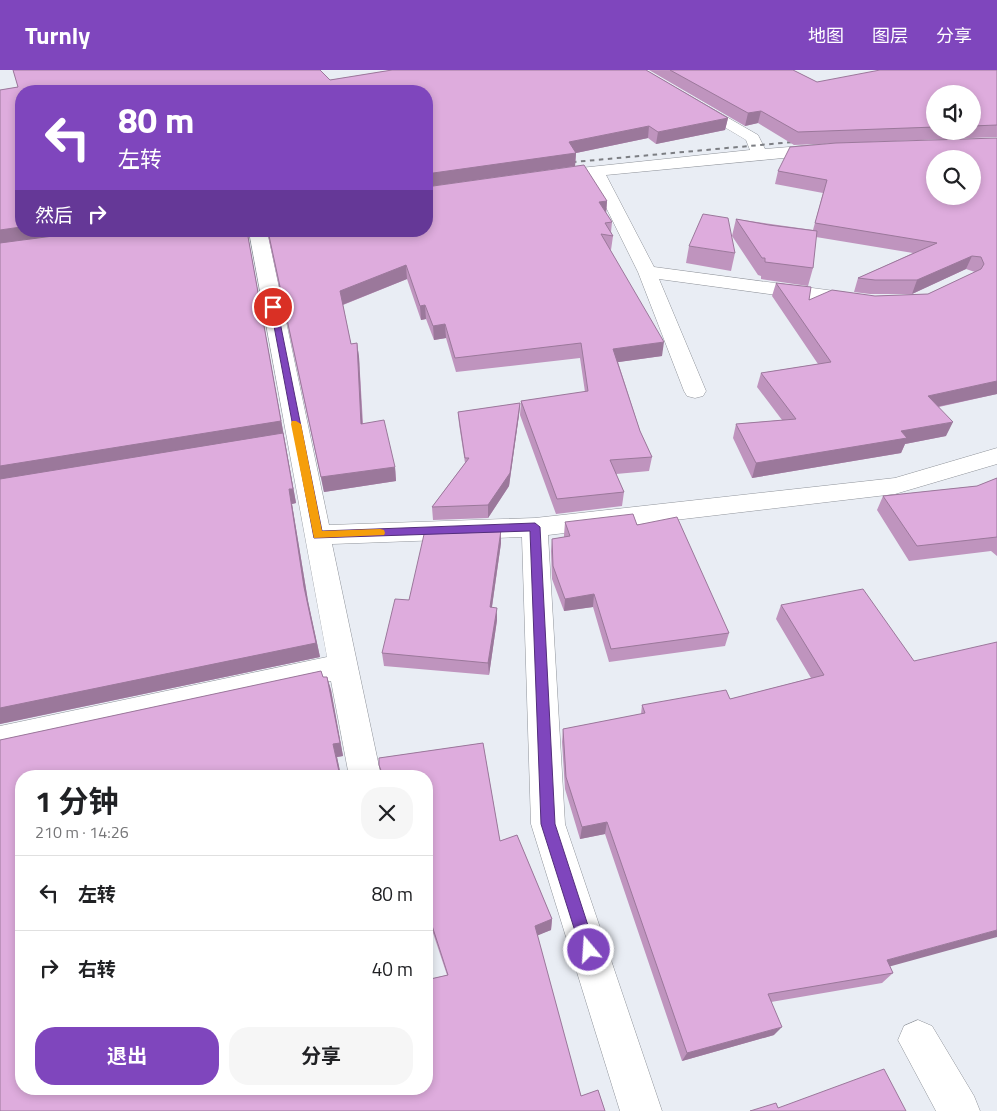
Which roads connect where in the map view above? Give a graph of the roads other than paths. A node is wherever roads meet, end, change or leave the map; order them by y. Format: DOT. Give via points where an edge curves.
graph roads {
  1 [pos="636,70"];
  2 [pos="842,148"];
  3 [pos="759,154"];
  4 [pos="596,170"];
  5 [pos="539,178"];
  6 [pos="259,237"];
  7 [pos="647,272"];
  8 [pos="879,302"];
  9 [pos="695,391"];
  10 [pos="997,456"];
  11 [pos="535,527"];
  12 [pos="318,535"];
  13 [pos="343,666"];
  14 [pos="0,740"];
  15 [pos="364,770"];
  16 [pos="918,1040"];
  17 [pos="641,1111"];
  18 [pos="959,1111"];
  1 -- 3 [label="street" via="753,138"];
  2 -- 3 [label="street"];
  3 -- 4 [label="street"];
  4 -- 5 [label="street"];
  4 -- 7 [label="street"];
  6 -- 12 [label="street"];
  7 -- 8 [label="street"];
  7 -- 9 [label="street"];
  10 -- 11 [label="street" via="894,486"];
  11 -- 12 [label="street"];
  11 -- 17 [label="street" via="548,824"];
  12 -- 13 [label="street"];
  13 -- 14 [label="street"];
  13 -- 15 [label="street"];
  16 -- 18 [label="street"];
}
